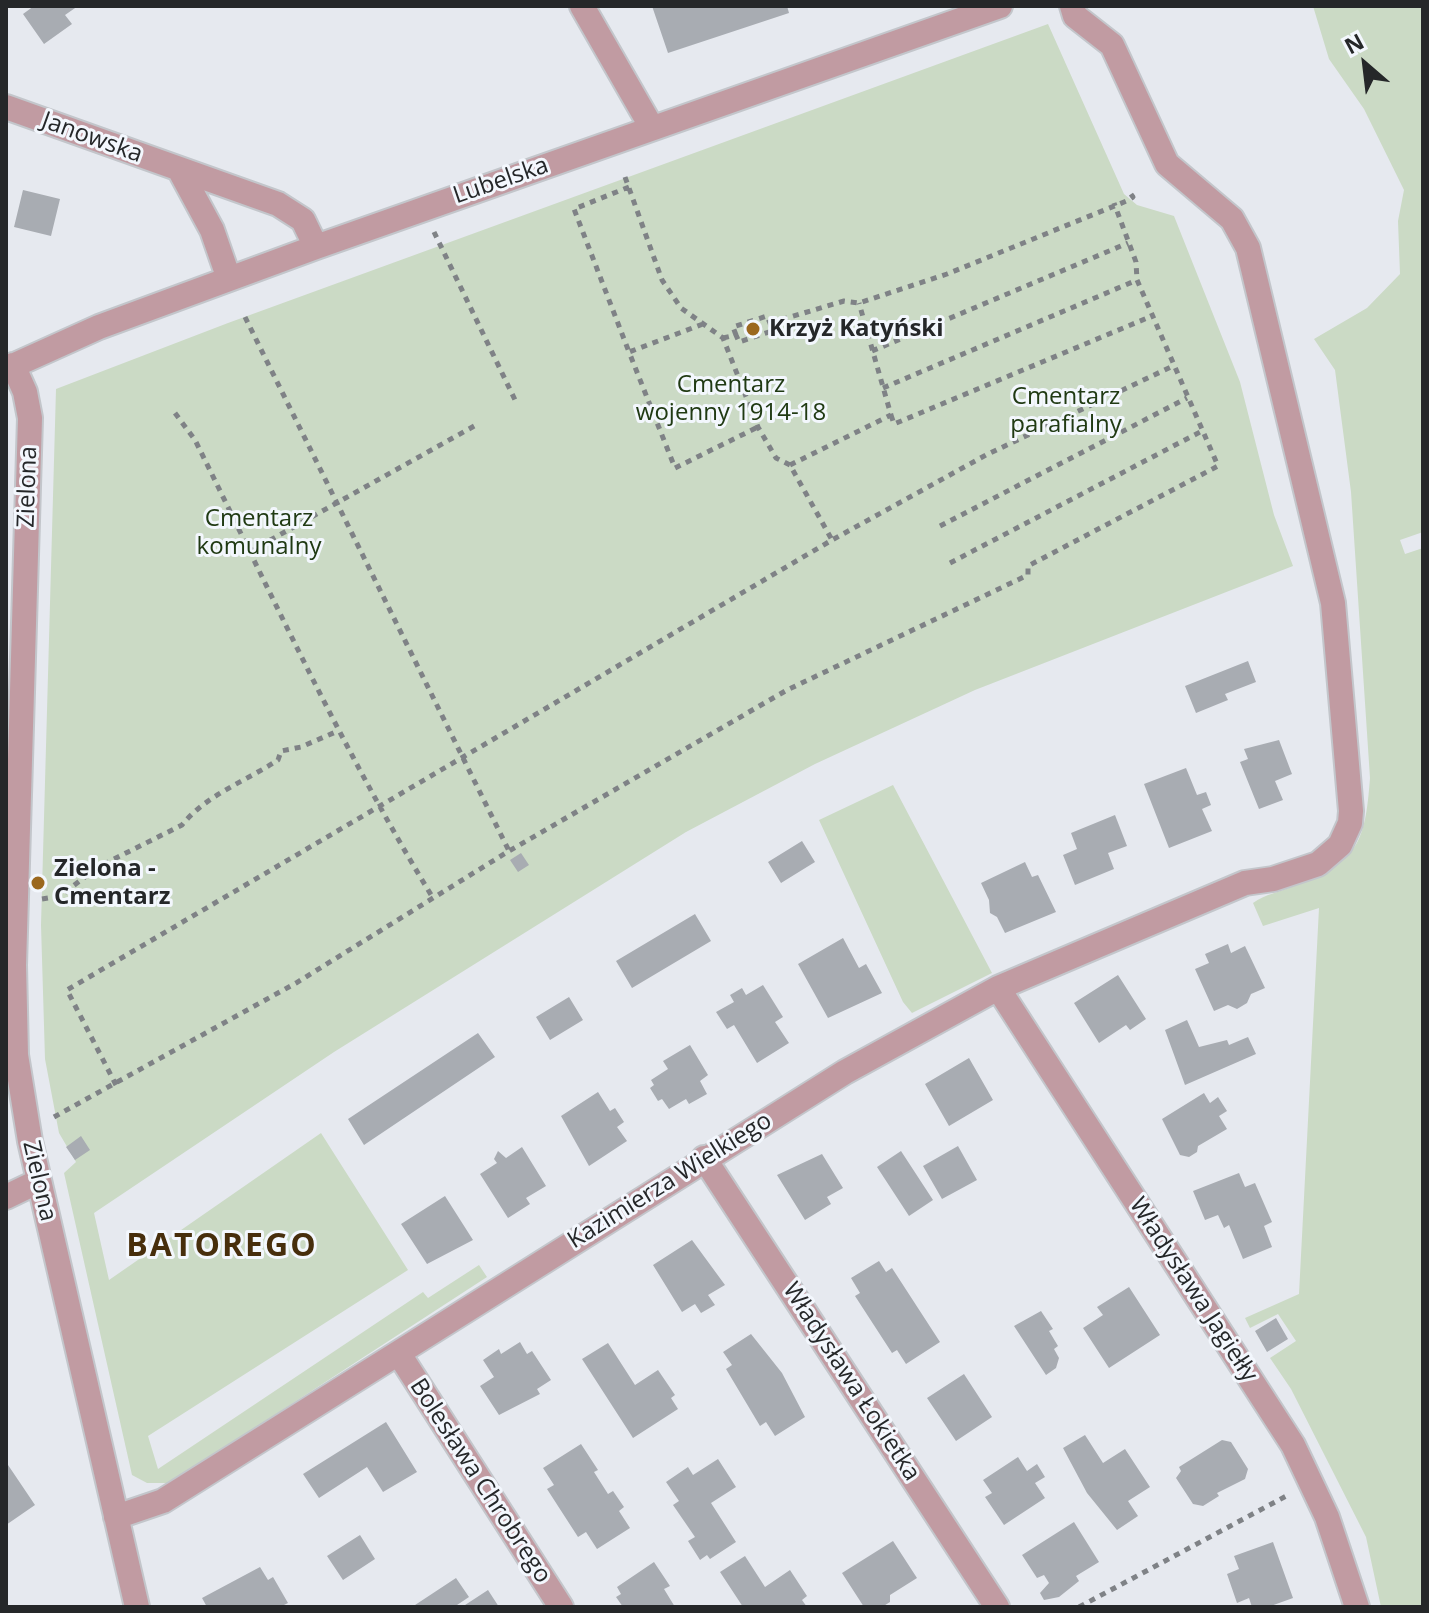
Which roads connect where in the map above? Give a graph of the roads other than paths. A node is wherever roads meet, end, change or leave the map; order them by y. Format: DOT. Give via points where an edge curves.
graph roads {
  1 [pos="582,6"];
  2 [pos="1000,6"];
  3 [pos="1072,6"];
  4 [pos="6,107"];
  5 [pos="652,128"];
  6 [pos="179,169"];
  7 [pos="316,247"];
  8 [pos="229,279"];
  9 [pos="9,367"];
  10 [pos="14,735"];
  11 [pos="998,988"];
  12 [pos="704,1158"];
  13 [pos="39,1181"];
  14 [pos="6,1197"];
  15 [pos="399,1354"];
  16 [pos="116,1517"];
  17 [pos="137,1607"];
  18 [pos="561,1607"];
  19 [pos="997,1607"];
  20 [pos="1357,1607"];
  1 -- 5 [label="street"];
  2 -- 5 [label="street, Lubelska"];
  3 -- 11 [label="street, Kazimierza Wielkiego" via="1075,16 1112,45 1167,164 1232,219 1244,236 1333,603 1350,823 1340,845 1318,864 1245,883"];
  4 -- 6 [label="street, Janowska"];
  5 -- 7 [label="street, Lubelska"];
  6 -- 7 [label="street, Janowska" via="291,210 303,220"];
  6 -- 8 [label="street" via="212,230"];
  7 -- 8 [label="street, Lubelska"];
  8 -- 9 [label="street, Lubelska"];
  9 -- 10 [label="street, Zielona" via="25,392 30,418"];
  10 -- 13 [label="street, Zielona" via="15,1025"];
  11 -- 12 [label="street, Kazimierza Wielkiego"];
  11 -- 20 [label="street, Władysława Jagiełły" via="1293,1445 1313,1482"];
  12 -- 15 [label="street, Kazimierza Wielkiego"];
  12 -- 19 [label="street, Władysława Łokietka"];
  13 -- 14 [label="street"];
  13 -- 16 [label="street, Zielona"];
  15 -- 16 [label="street, Kazimierza Wielkiego" via="163,1501"];
  15 -- 18 [label="street, Bolesława Chrobrego"];
  16 -- 17 [label="street, Zielona"];
}
